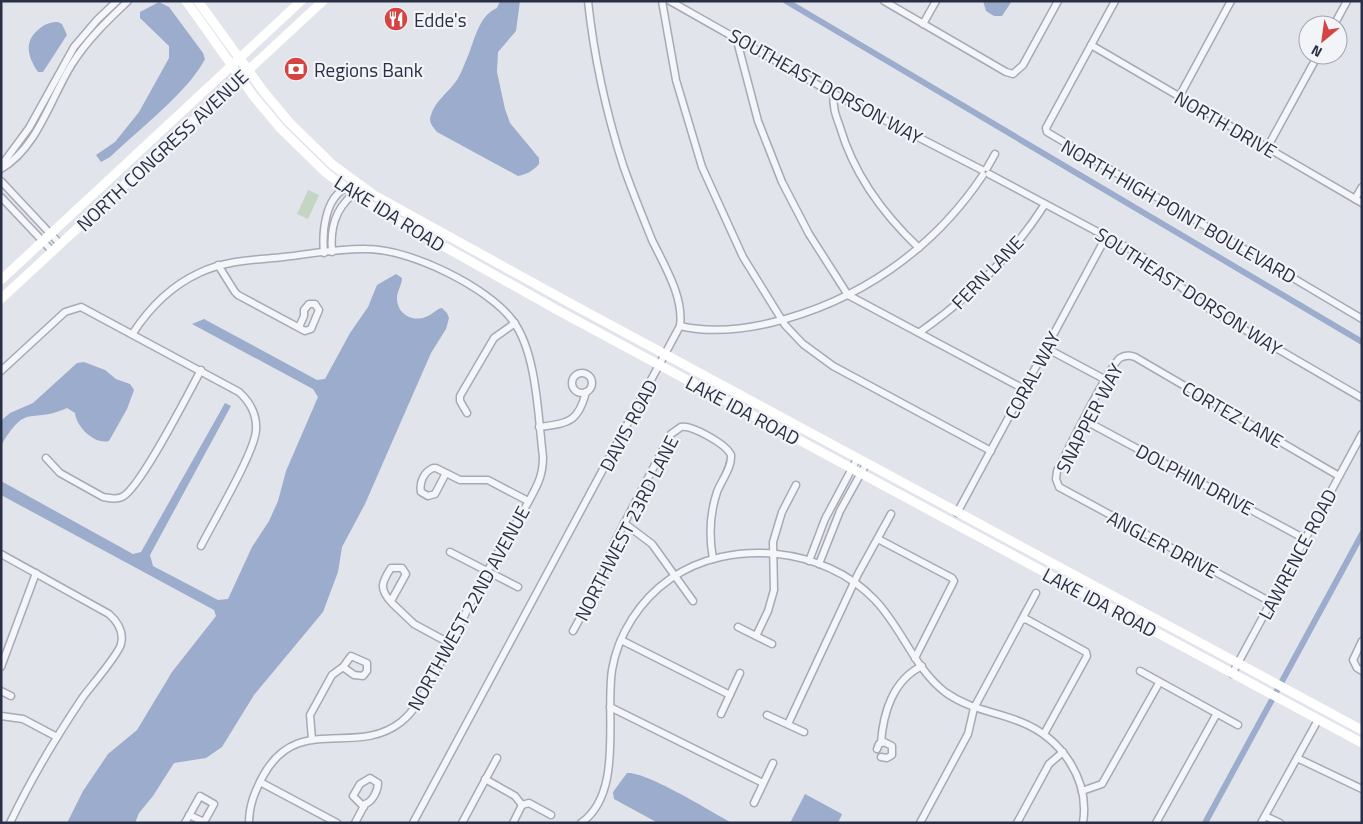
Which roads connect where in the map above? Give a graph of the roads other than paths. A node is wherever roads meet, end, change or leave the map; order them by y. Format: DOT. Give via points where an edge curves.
graph roads {
  1 [pos="117,1"];
  2 [pos="128,1"];
  3 [pos="186,1"];
  4 [pos="198,1"];
  5 [pos="301,1"];
  6 [pos="323,1"];
  7 [pos="588,1"];
  8 [pos="662,1"];
  9 [pos="670,1"];
  10 [pos="884,1"];
  11 [pos="936,1"];
  12 [pos="1058,1"];
  13 [pos="1115,1"];
  14 [pos="1231,1"];
  15 [pos="1347,1"];
  16 [pos="1339,15"];
  17 [pos="924,24"];
  18 [pos="736,37"];
  19 [pos="1091,45"];
  20 [pos="240,58"];
  21 [pos="232,65"];
  22 [pos="1313,65"];
  23 [pos="249,71"];
  24 [pos="242,78"];
  25 [pos="834,94"];
  26 [pos="1179,97"];
  27 [pos="1267,148"];
  28 [pos="995,154"];
  29 [pos="1,168"];
  30 [pos="985,172"];
  31 [pos="1,181"];
  32 [pos="1362,187"];
  33 [pos="350,191"];
  34 [pos="374,195"];
  35 [pos="1,197"];
  36 [pos="1359,201"];
  37 [pos="1045,204"];
  38 [pos="50,234"];
  39 [pos="1106,237"];
  40 [pos="43,242"];
  41 [pos="60,244"];
  42 [pos="919,248"];
  43 [pos="52,252"];
  44 [pos="332,252"];
  45 [pos="324,253"];
  46 [pos="218,266"];
  47 [pos="521,277"];
  48 [pos="501,278"];
  49 [pos="1,280"];
  50 [pos="848,295"];
  51 [pos="1,299"];
  52 [pos="1362,319"];
  53 [pos="782,320"];
  54 [pos="515,323"];
  55 [pos="680,326"];
  56 [pos="299,327"];
  57 [pos="920,332"];
  58 [pos="133,333"];
  59 [pos="1046,348"];
  60 [pos="666,355"];
  61 [pos="1127,355"];
  62 [pos="660,365"];
  63 [pos="201,370"];
  64 [pos="1,371"];
  65 [pos="1106,380"];
  66 [pos="1024,389"];
  67 [pos="586,392"];
  68 [pos="1362,398"];
  69 [pos="467,413"];
  70 [pos="1084,420"];
  71 [pos="539,427"];
  72 [pos="1362,434"];
  73 [pos="991,451"];
  74 [pos="46,458"];
  75 [pos="857,459"];
  76 [pos="866,464"];
  77 [pos="852,468"];
  78 [pos="446,473"];
  79 [pos="861,473"];
  80 [pos="1339,476"];
  81 [pos="1057,484"];
  82 [pos="796,485"];
  83 [pos="528,501"];
  84 [pos="957,513"];
  85 [pos="891,514"];
  86 [pos="624,523"];
  87 [pos="878,539"];
  88 [pos="1305,539"];
  89 [pos="201,546"];
  90 [pos="450,552"];
  91 [pos="1,554"];
  92 [pos="773,554"];
  93 [pos="713,559"];
  94 [pos="809,561"];
  95 [pos="819,564"];
  96 [pos="487,571"];
  97 [pos="36,573"];
  98 [pos="675,576"];
  99 [pos="856,584"];
  100 [pos="518,587"];
  101 [pos="1036,593"];
  102 [pos="693,600"];
  103 [pos="391,601"];
  104 [pos="1271,602"];
  105 [pos="1022,620"];
  106 [pos="738,627"];
  107 [pos="573,631"];
  108 [pos="756,636"];
  109 [pos="621,640"];
  110 [pos="1362,641"];
  111 [pos="451,644"];
  112 [pos="772,644"];
  113 [pos="915,658"];
  114 [pos="1238,664"];
  115 [pos="922,666"];
  116 [pos="1,667"];
  117 [pos="343,667"];
  118 [pos="1140,671"];
  119 [pos="1362,671"];
  120 [pos="740,673"];
  121 [pos="1232,674"];
  122 [pos="1159,683"];
  123 [pos="1,691"];
  124 [pos="730,695"];
  125 [pos="11,696"];
  126 [pos="610,707"];
  127 [pos="974,708"];
  128 [pos="721,714"];
  129 [pos="767,715"];
  130 [pos="1216,715"];
  131 [pos="1,716"];
  132 [pos="1318,720"];
  133 [pos="788,724"];
  134 [pos="1238,725"];
  135 [pos="1362,730"];
  136 [pos="804,732"];
  137 [pos="1044,734"];
  138 [pos="57,737"];
  139 [pos="312,739"];
  140 [pos="881,742"];
  141 [pos="1362,743"];
  142 [pos="877,749"];
  143 [pos="1063,752"];
  144 [pos="881,757"];
  145 [pos="497,758"];
  146 [pos="1297,758"];
  147 [pos="773,763"];
  148 [pos="485,779"];
  149 [pos="260,782"];
  150 [pos="763,783"];
  151 [pos="1362,789"];
  152 [pos="1082,791"];
  153 [pos="754,803"];
  154 [pos="522,805"];
  155 [pos="364,807"];
  156 [pos="189,815"];
  157 [pos="551,815"];
  158 [pos="1265,816"];
  159 [pos="10,823"];
  160 [pos="185,823"];
  161 [pos="248,823"];
  162 [pos="336,823"];
  163 [pos="356,823"];
  164 [pos="413,823"];
  165 [pos="462,823"];
  166 [pos="513,823"];
  167 [pos="581,823"];
  168 [pos="920,823"];
  169 [pos="1017,823"];
  170 [pos="1083,823"];
  171 [pos="1156,823"];
  172 [pos="1261,823"];
  173 [pos="1280,823"];
  1 -- 29 [label="street" via="74,48 38,113"];
  2 -- 29 [label="street" via="80,52 35,132 9,165"];
  3 -- 21 [label="street, LAKE IDA ROAD"];
  4 -- 20 [label="street, LAKE IDA ROAD"];
  5 -- 20 [label="street, NORTH CONGRESS AVENUE"];
  6 -- 23 [label="street, NORTH CONGRESS AVENUE"];
  7 -- 55 [label="street" via="596,59 612,130 638,206 672,285 680,312"];
  8 -- 53 [label="street" via="676,80 702,168 743,257"];
  9 -- 18 [label="street, SOUTHEAST DORSON WAY"];
  10 -- 17 [label="street"];
  11 -- 17 [label="street"];
  12 -- 17 [label="street" via="1024,65 1013,74"];
  13 -- 19 [label="street, NORTH HIGH POINT BOULEVARD"];
  14 -- 26 [label="street"];
  15 -- 16 [label="street"];
  18 -- 25 [label="street, SOUTHEAST DORSON WAY"];
  18 -- 50 [label="street" via="758,122 782,182 808,234"];
  19 -- 26 [label="street, NORTH DRIVE"];
  19 -- 52 [label="street, NORTH HIGH POINT BOULEVARD" via="1046,128 1050,136"];
  20 -- 21 [label="street, NORTH CONGRESS AVENUE"];
  20 -- 23 [label="street, LAKE IDA ROAD"];
  21 -- 24 [label="street, LAKE IDA ROAD"];
  21 -- 38 [label="street, NORTH CONGRESS AVENUE"];
  22 -- 27 [label="street"];
  23 -- 24 [label="street, NORTH CONGRESS AVENUE"];
  23 -- 34 [label="street, LAKE IDA ROAD" via="276,107 317,151"];
  24 -- 33 [label="street, LAKE IDA ROAD" via="281,129 310,159"];
  24 -- 41 [label="street, NORTH CONGRESS AVENUE"];
  25 -- 30 [label="street, SOUTHEAST DORSON WAY"];
  25 -- 42 [label="street" via="833,102 842,134 857,169 888,216"];
  26 -- 27 [label="street, NORTH DRIVE"];
  27 -- 36 [label="street, NORTH DRIVE"];
  28 -- 30 [label="street"];
  30 -- 37 [label="street, SOUTHEAST DORSON WAY"];
  30 -- 42 [label="street" via="960,206"];
  31 -- 38 [label="street"];
  32 -- 36 [label="street"];
  33 -- 34 [label="street"];
  33 -- 44 [label="street" via="336,216 331,234"];
  33 -- 45 [label="street" via="336,194 331,203"];
  33 -- 48 [label="street, LAKE IDA ROAD"];
  34 -- 47 [label="street, LAKE IDA ROAD"];
  35 -- 40 [label="street"];
  37 -- 39 [label="street, SOUTHEAST DORSON WAY"];
  37 -- 57 [label="street, FERN LANE" via="1023,237 992,272 958,305"];
  38 -- 40 [label="street, NORTH CONGRESS AVENUE"];
  38 -- 41 [label="street"];
  39 -- 59 [label="street, CORAL WAY"];
  39 -- 68 [label="street, SOUTHEAST DORSON WAY" via="1142,257 1209,309"];
  40 -- 43 [label="street"];
  40 -- 49 [label="street, NORTH CONGRESS AVENUE"];
  41 -- 43 [label="street, NORTH CONGRESS AVENUE"];
  42 -- 50 [label="street" via="885,274"];
  43 -- 51 [label="street, NORTH CONGRESS AVENUE"];
  44 -- 45 [label="street, NORTHWEST 22ND AVENUE"];
  44 -- 54 [label="street, NORTHWEST 22ND AVENUE" via="367,249 422,261 487,296 501,306"];
  45 -- 46 [label="street, NORTHWEST 22ND AVENUE"];
  46 -- 56 [label="street" via="235,292"];
  46 -- 58 [label="street, NORTHWEST 22ND AVENUE" via="170,291 152,307"];
  47 -- 48 [label="street"];
  47 -- 60 [label="street, LAKE IDA ROAD"];
  48 -- 62 [label="street, LAKE IDA ROAD"];
  50 -- 53 [label="street"];
  50 -- 57 [label="street"];
  53 -- 55 [label="street" via="721,331"];
  53 -- 73 [label="street" via="820,358"];
  54 -- 69 [label="street" via="494,338 460,396"];
  54 -- 71 [label="street, NORTHWEST 22ND AVENUE" via="529,356"];
  55 -- 60 [label="street, DAVIS ROAD"];
  57 -- 66 [label="street"];
  58 -- 63 [label="street"];
  58 -- 64 [label="street" via="85,307 76,307 65,312"];
  59 -- 65 [label="street"];
  59 -- 66 [label="street, CORAL WAY"];
  60 -- 62 [label="street, DAVIS ROAD"];
  60 -- 75 [label="street, LAKE IDA ROAD"];
  61 -- 65 [label="street, SNAPPER WAY" via="1116,362"];
  61 -- 80 [label="street, CORTEZ LANE"];
  62 -- 77 [label="street, LAKE IDA ROAD"];
  62 -- 164 [label="street, DAVIS ROAD"];
  63 -- 74 [label="street" via="156,451 123,497 103,497 60,473"];
  63 -- 89 [label="street" via="233,387 248,400 256,422 254,442"];
  65 -- 70 [label="street, SNAPPER WAY"];
  66 -- 73 [label="street, CORAL WAY"];
  67 -- 71 [label="street" via="573,420"];
  70 -- 81 [label="street, SNAPPER WAY" via="1057,471"];
  70 -- 88 [label="street, DOLPHIN DRIVE"];
  71 -- 83 [label="street, NORTHWEST 22ND AVENUE" via="543,465"];
  72 -- 80 [label="street, LAWRENCE ROAD"];
  73 -- 84 [label="street, CORAL WAY"];
  75 -- 76 [label="street, LAKE IDA ROAD"];
  75 -- 77 [label="street"];
  76 -- 79 [label="street"];
  76 -- 84 [label="street, LAKE IDA ROAD"];
  77 -- 79 [label="street, LAKE IDA ROAD"];
  77 -- 94 [label="street" via="825,518"];
  78 -- 78 [label="street" via="436,468 429,470 422,481 421,492 428,496 436,494"];
  78 -- 83 [label="street" via="464,481 488,480"];
  79 -- 95 [label="street" via="840,511"];
  79 -- 121 [label="street, LAKE IDA ROAD"];
  80 -- 88 [label="street, LAWRENCE ROAD"];
  81 -- 104 [label="street, ANGLER DRIVE"];
  82 -- 92 [label="street" via="777,527"];
  83 -- 96 [label="street, NORTHWEST 22ND AVENUE"];
  84 -- 114 [label="street, LAKE IDA ROAD"];
  85 -- 87 [label="street"];
  86 -- 93 [label="street, NORTHWEST 23RD LANE" via="671,434 681,427 692,428 724,447 731,460 712,510 710,539"];
  86 -- 98 [label="street" via="652,544"];
  86 -- 107 [label="street, NORTHWEST 23RD LANE" via="599,584"];
  87 -- 99 [label="street"];
  87 -- 113 [label="street" via="954,581"];
  88 -- 104 [label="street, LAWRENCE ROAD"];
  90 -- 96 [label="street"];
  91 -- 97 [label="street"];
  92 -- 93 [label="street"];
  92 -- 94 [label="street"];
  92 -- 108 [label="street" via="774,590"];
  93 -- 98 [label="street"];
  94 -- 95 [label="street"];
  95 -- 99 [label="street"];
  96 -- 100 [label="street"];
  96 -- 111 [label="street, NORTHWEST 22ND AVENUE"];
  97 -- 116 [label="street"];
  97 -- 138 [label="street" via="109,614 117,621 122,634 119,650"];
  98 -- 102 [label="street"];
  98 -- 109 [label="street" via="645,601"];
  99 -- 113 [label="street" via="876,601"];
  99 -- 133 [label="street"];
  101 -- 105 [label="street"];
  103 -- 103 [label="street" via="381,585 391,568 398,566 406,574"];
  103 -- 111 [label="street" via="414,624"];
  104 -- 114 [label="street, LAWRENCE ROAD"];
  105 -- 127 [label="street"];
  105 -- 137 [label="street" via="1026,619 1086,652 1087,656"];
  106 -- 108 [label="street"];
  108 -- 112 [label="street"];
  109 -- 124 [label="street"];
  109 -- 126 [label="street" via="612,670"];
  110 -- 119 [label="street" via="1353,656 1354,664"];
  111 -- 139 [label="street, NORTHWEST 22ND AVENUE" via="420,701 399,724 371,736"];
  113 -- 115 [label="street"];
  114 -- 121 [label="street, LAWRENCE ROAD"];
  114 -- 135 [label="street, LAKE IDA ROAD"];
  115 -- 127 [label="street" via="944,691"];
  115 -- 140 [label="street" via="906,675 886,708"];
  117 -- 139 [label="street" via="332,675 310,716"];
  118 -- 122 [label="street"];
  120 -- 124 [label="street"];
  121 -- 132 [label="street, LAKE IDA ROAD"];
  122 -- 130 [label="street"];
  122 -- 152 [label="street" via="1102,784"];
  123 -- 125 [label="street"];
  124 -- 128 [label="street"];
  126 -- 150 [label="street"];
  126 -- 167 [label="street" via="607,780 595,808"];
  127 -- 137 [label="street" via="1019,721"];
  127 -- 168 [label="street" via="968,734"];
  129 -- 133 [label="street"];
  130 -- 134 [label="street"];
  130 -- 171 [label="street"];
  131 -- 138 [label="street" via="23,719"];
  132 -- 141 [label="street, LAKE IDA ROAD"];
  132 -- 146 [label="street"];
  133 -- 136 [label="street"];
  137 -- 143 [label="street"];
  138 -- 159 [label="street"];
  139 -- 149 [label="street, NORTHWEST 22ND AVENUE" via="285,751"];
  140 -- 142 [label="street"];
  140 -- 144 [label="street" via="889,742 894,750 890,757"];
  143 -- 152 [label="street" via="1074,768"];
  143 -- 169 [label="street" via="1049,764"];
  145 -- 148 [label="street"];
  146 -- 151 [label="street"];
  146 -- 158 [label="street"];
  147 -- 150 [label="street"];
  148 -- 154 [label="street" via="515,796"];
  148 -- 165 [label="street"];
  149 -- 161 [label="street, NORTHWEST 22ND AVENUE" via="250,806"];
  149 -- 162 [label="street"];
  150 -- 153 [label="street"];
  152 -- 170 [label="street"];
  154 -- 157 [label="street" via="529,804"];
  154 -- 166 [label="street"];
  155 -- 155 [label="street" via="378,788 378,783 370,778 360,784 353,796"];
  155 -- 163 [label="street"];
  156 -- 160 [label="street"];
  158 -- 172 [label="street"];
  158 -- 173 [label="street"];
}
